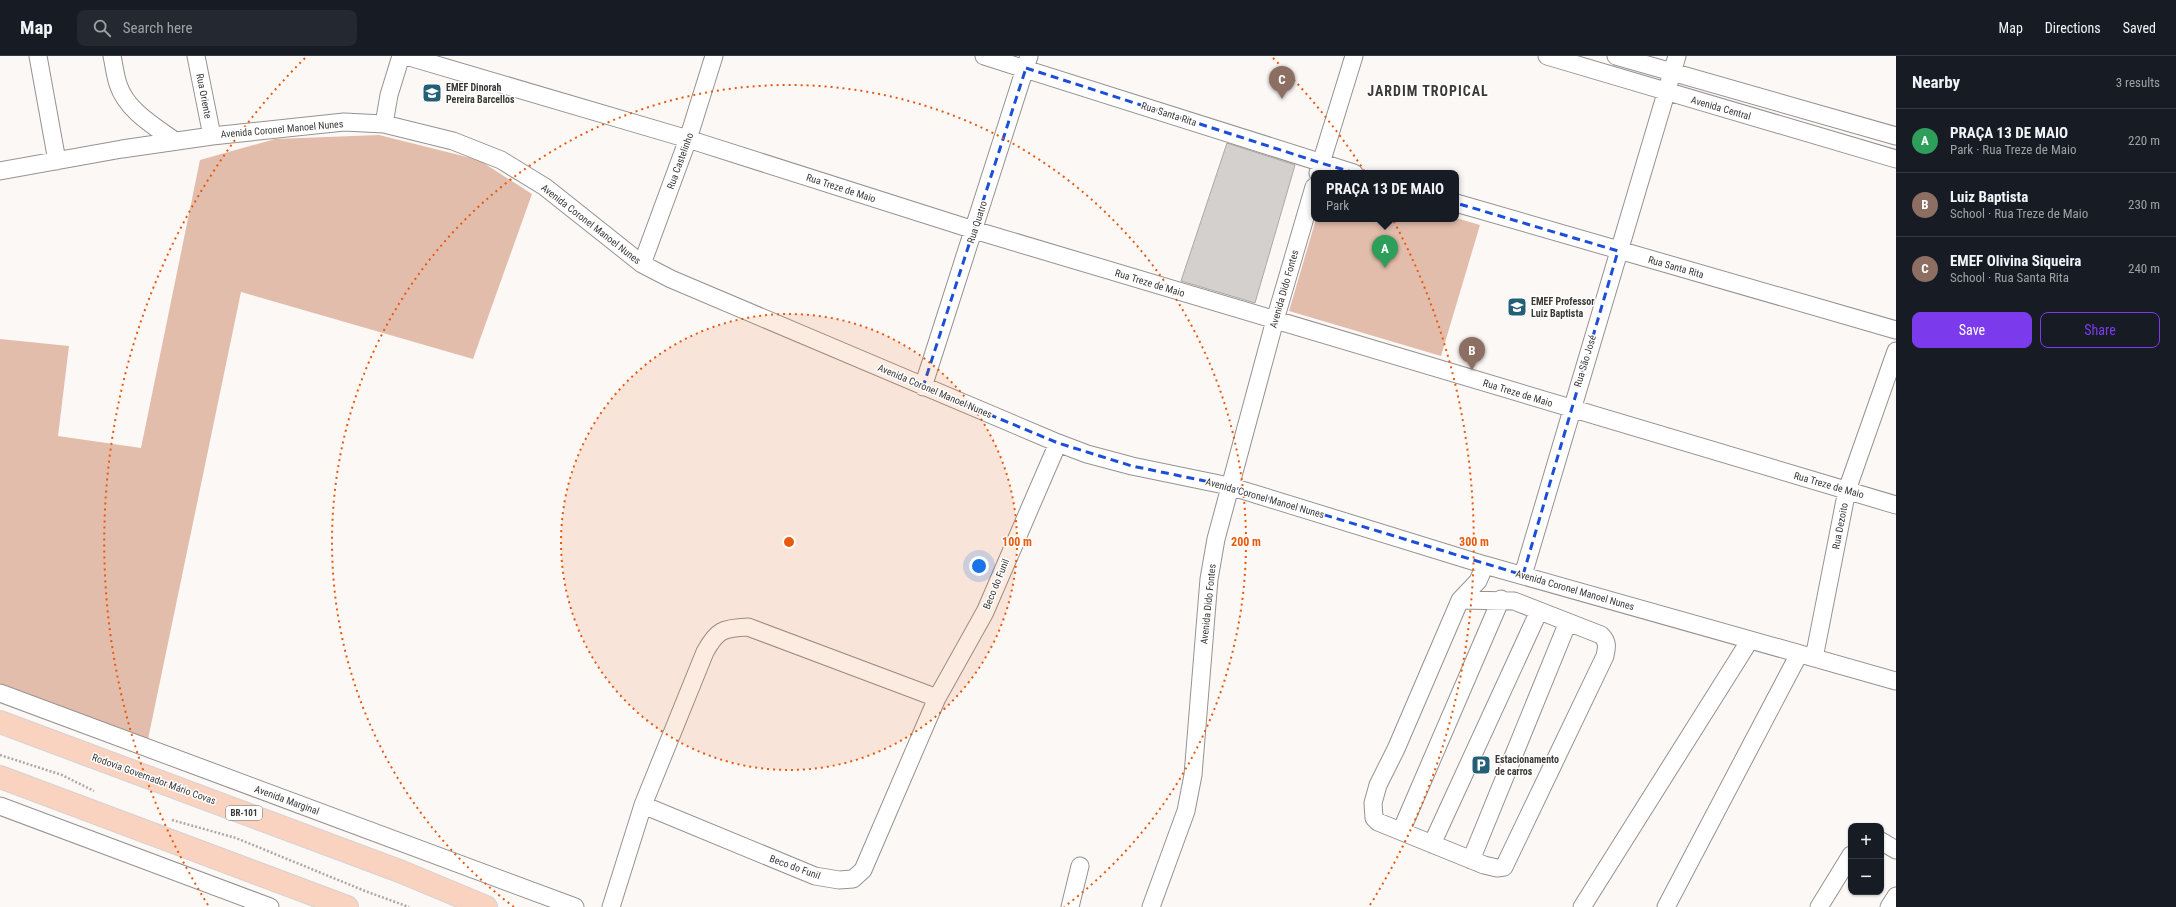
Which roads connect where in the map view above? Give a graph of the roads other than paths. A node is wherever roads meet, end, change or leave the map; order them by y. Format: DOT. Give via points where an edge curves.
graph roads {
  1 [pos="38,56"];
  2 [pos="112,56"];
  3 [pos="196,56"];
  4 [pos="401,56"];
  5 [pos="406,56"];
  6 [pos="714,56"];
  7 [pos="984,56"];
  8 [pos="1354,56"];
  9 [pos="1547,56"];
  10 [pos="1616,56"];
  11 [pos="1677,56"];
  12 [pos="1028,62"];
  13 [pos="1672,73"];
  14 [pos="1667,92"];
  15 [pos="384,124"];
  16 [pos="212,136"];
  17 [pos="1896,136"];
  18 [pos="688,140"];
  19 [pos="175,141"];
  20 [pos="1896,158"];
  21 [pos="57,161"];
  22 [pos="1320,168"];
  23 [pos="1334,170"];
  24 [pos="0,171"];
  25 [pos="1311,197"];
  26 [pos="1459,204"];
  27 [pos="974,230"];
  28 [pos="1618,251"];
  29 [pos="642,264"];
  30 [pos="1275,320"];
  31 [pos="1896,330"];
  32 [pos="1896,352"];
  33 [pos="923,387"];
  34 [pos="1571,409"];
  35 [pos="1058,443"];
  36 [pos="1229,486"];
  37 [pos="1847,490"];
  38 [pos="1896,505"];
  39 [pos="1485,564"];
  40 [pos="1523,575"];
  41 [pos="1501,599"];
  42 [pos="1460,600"];
  43 [pos="1540,611"];
  44 [pos="1568,622"];
  45 [pos="1750,640"];
  46 [pos="1807,656"];
  47 [pos="1896,681"];
  48 [pos="0,693"];
  49 [pos="937,698"];
  50 [pos="0,722"];
  51 [pos="0,778"];
  52 [pos="0,806"];
  53 [pos="643,806"];
  54 [pos="1401,832"];
  55 [pos="1884,843"];
  56 [pos="1432,844"];
  57 [pos="1896,850"];
  58 [pos="1849,859"];
  59 [pos="1471,860"];
  60 [pos="1080,866"];
  61 [pos="1896,896"];
  62 [pos="270,907"];
  63 [pos="347,907"];
  64 [pos="486,907"];
  65 [pos="575,907"];
  66 [pos="611,907"];
  67 [pos="1070,907"];
  68 [pos="1151,907"];
  69 [pos="1582,907"];
  70 [pos="1666,907"];
  71 [pos="1819,907"];
  72 [pos="1889,907"];
  1 -- 21 [label="street"];
  2 -- 19 [label="street" via="118,85 133,109"];
  3 -- 16 [label="street, Rua Oriente"];
  4 -- 15 [label="street" via="389,95"];
  5 -- 18 [label="street, Rua Treze de Maio"];
  6 -- 18 [label="street, Rua Castelinho"];
  7 -- 12 [label="street, Rua Santa Rita"];
  8 -- 22 [label="street"];
  9 -- 14 [label="street, Avenida Central"];
  10 -- 13 [label="street, Avenida Central"];
  11 -- 13 [label="street, Rua São José"];
  12 -- 22 [label="street, Rua Santa Rita"];
  12 -- 27 [label="street, Rua Quatro"];
  13 -- 14 [label="street, Rua São José"];
  13 -- 17 [label="street, Avenida Central"];
  14 -- 20 [label="street, Avenida Central"];
  14 -- 28 [label="street, Rua São José"];
  15 -- 16 [label="street, Avenida Coronel Manoel Nunes" via="344,122"];
  15 -- 29 [label="street, Avenida Coronel Manoel Nunes" via="453,141 501,160 545,187"];
  16 -- 19 [label="street, Avenida Coronel Manoel Nunes"];
  18 -- 27 [label="street, Rua Treze de Maio"];
  18 -- 29 [label="street, Rua Castelinho"];
  19 -- 21 [label="street, Avenida Coronel Manoel Nunes"];
  21 -- 24 [label="street, Avenida Coronel Manoel Nunes"];
  22 -- 23 [label="street, Rua Santa Rita"];
  25 -- 30 [label="street, Avenida Dido Fontes"];
  26 -- 28 [label="street, Rua Santa Rita"];
  27 -- 30 [label="street, Rua Treze de Maio"];
  27 -- 33 [label="street, Rua Quatro"];
  28 -- 31 [label="street, Rua Santa Rita"];
  28 -- 34 [label="street, Rua São José"];
  29 -- 33 [label="street, Avenida Coronel Manoel Nunes" via="671,279"];
  30 -- 34 [label="street, Rua Treze de Maio"];
  30 -- 36 [label="street, Avenida Dido Fontes"];
  32 -- 37 [label="street, Rua Dezoito"];
  33 -- 35 [label="street, Avenida Coronel Manoel Nunes"];
  34 -- 37 [label="street, Rua Treze de Maio"];
  34 -- 40 [label="street, Rua São José"];
  35 -- 36 [label="street, Avenida Coronel Manoel Nunes" via="1132,466"];
  35 -- 49 [label="street, Beco do Funil" via="984,612"];
  36 -- 39 [label="street, Avenida Coronel Manoel Nunes"];
  36 -- 68 [label="street, Avenida Dido Fontes" via="1209,579 1192,775 1186,811"];
  37 -- 38 [label="street, Rua Treze de Maio"];
  37 -- 46 [label="street, Rua Dezoito"];
  39 -- 40 [label="street, Avenida Coronel Manoel Nunes"];
  39 -- 42 [label="street" via="1478,581"];
  40 -- 45 [label="street, Avenida Coronel Manoel Nunes"];
  41 -- 42 [label="street"];
  41 -- 43 [label="street"];
  41 -- 54 [label="street"];
  42 -- 54 [label="street" via="1378,785 1373,803 1374,818"];
  43 -- 44 [label="street"];
  43 -- 56 [label="street"];
  44 -- 59 [label="street"];
  44 -- 59 [label="street" via="1602,635 1607,645 1605,656 1508,861 1504,867 1497,868"];
  45 -- 46 [label="street, Avenida Coronel Manoel Nunes"];
  45 -- 69 [label="street"];
  46 -- 47 [label="street, Avenida Coronel Manoel Nunes"];
  46 -- 70 [label="street, Rua Dezoito"];
  48 -- 65 [label="street, Avenida Marginal"];
  49 -- 53 [label="street" via="748,627 722,630 705,652"];
  49 -- 53 [label="street, Beco do Funil" via="862,870 853,879 839,880 815,876"];
  50 -- 64 [label="main road, Rodovia Governador Mário Covas / BR-101" via="402,872"];
  51 -- 63 [label="main road"];
  52 -- 62 [label="street"];
  53 -- 66 [label="street"];
  54 -- 56 [label="street"];
  55 -- 57 [label="street"];
  56 -- 59 [label="street"];
  58 -- 71 [label="street"];
  60 -- 67 [label="street"];
  61 -- 72 [label="street"];
}
